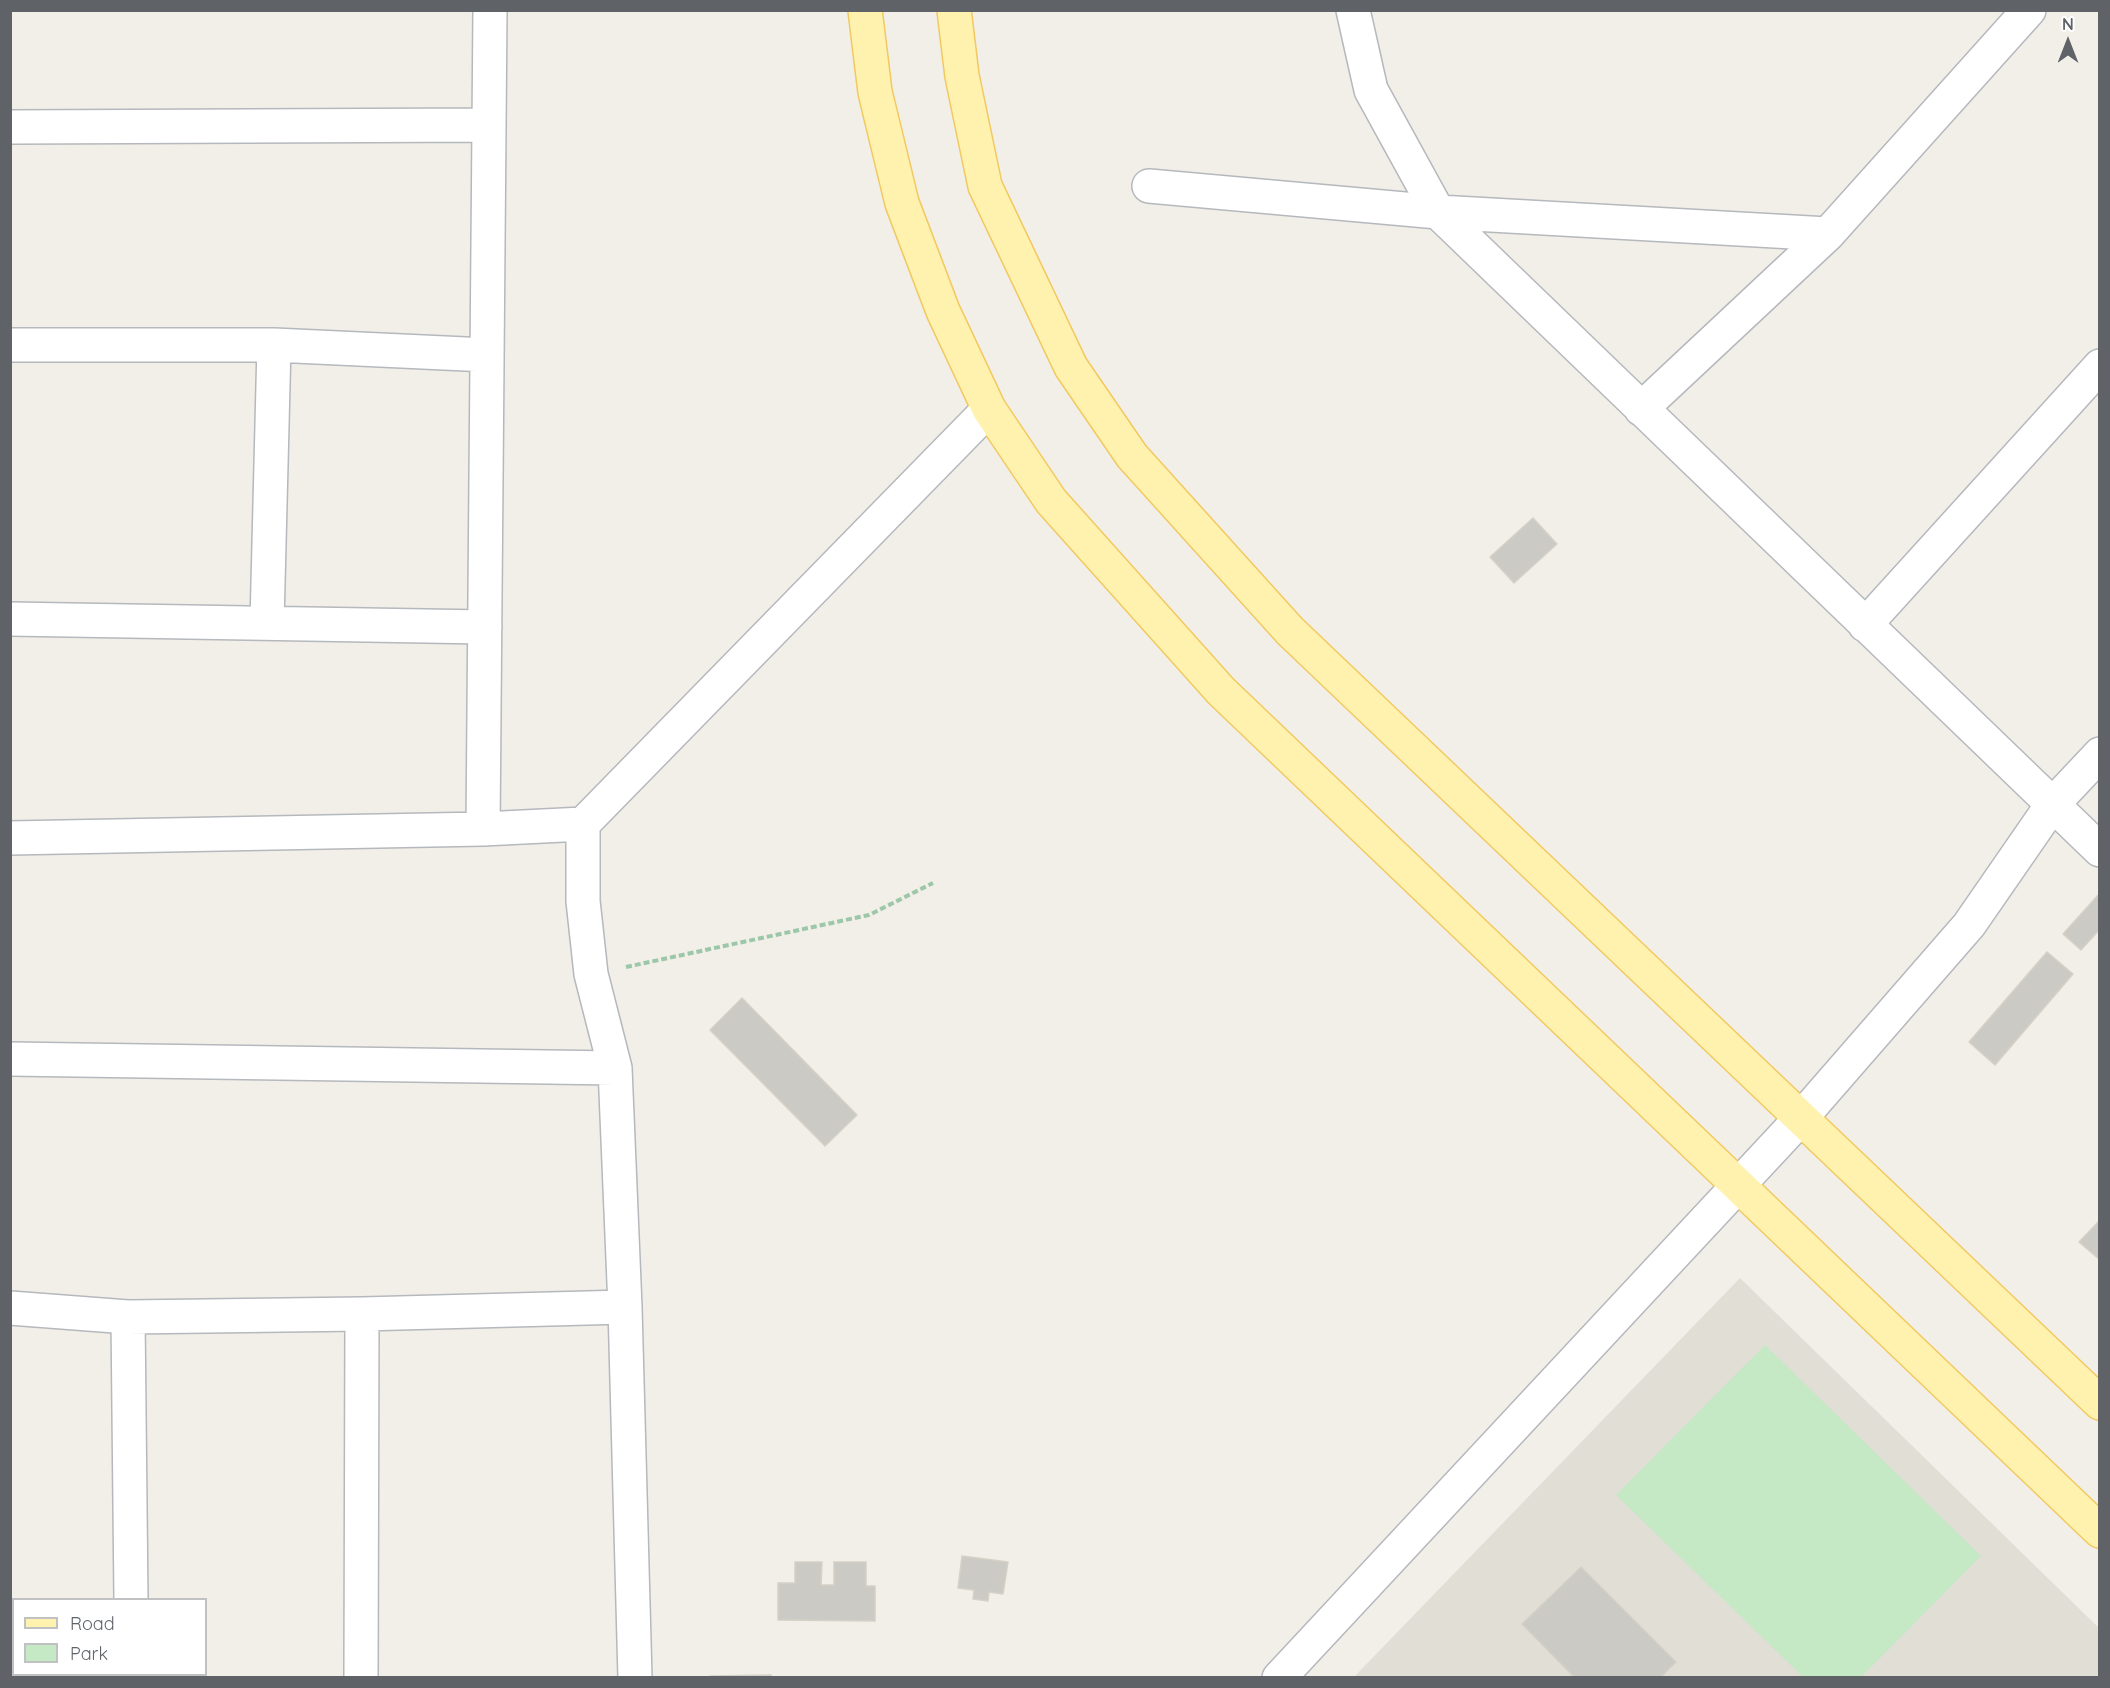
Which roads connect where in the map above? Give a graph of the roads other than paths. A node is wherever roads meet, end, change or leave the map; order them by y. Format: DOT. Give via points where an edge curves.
graph roads {
  1 [pos="490,10"];
  2 [pos="865,10"];
  3 [pos="954,10"];
  4 [pos="1353,10"];
  5 [pos="2030,10"];
  6 [pos="489,125"];
  7 [pos="10,127"];
  8 [pos="1149,186"];
  9 [pos="1438,212"];
  10 [pos="1828,234"];
  11 [pos="10,345"];
  12 [pos="274,345"];
  13 [pos="487,355"];
  14 [pos="2100,366"];
  15 [pos="989,409"];
  16 [pos="1641,410"];
  17 [pos="10,619"];
  18 [pos="267,623"];
  19 [pos="1865,625"];
  20 [pos="485,627"];
  21 [pos="2100,754"];
  22 [pos="2052,805"];
  23 [pos="583,824"];
  24 [pos="483,829"];
  25 [pos="10,838"];
  26 [pos="2100,850"];
  27 [pos="10,1059"];
  28 [pos="615,1068"];
  29 [pos="1801,1118"];
  30 [pos="1738,1185"];
  31 [pos="625,1307"];
  32 [pos="10,1308"];
  33 [pos="362,1314"];
  34 [pos="128,1317"];
  35 [pos="2100,1403"];
  36 [pos="2100,1531"];
  37 [pos="131,1598"];
  38 [pos="361,1677"];
  39 [pos="635,1677"];
  40 [pos="1279,1677"];
  1 -- 6 [label="street"];
  2 -- 15 [label="main road" via="875,92 902,203 943,311"];
  3 -- 29 [label="main road" via="962,76 985,186 1071,367 1132,456 1290,631"];
  4 -- 9 [label="street" via="1371,90"];
  5 -- 10 [label="street"];
  6 -- 7 [label="street"];
  6 -- 13 [label="street"];
  8 -- 9 [label="street"];
  9 -- 10 [label="street"];
  9 -- 16 [label="street"];
  10 -- 16 [label="street"];
  11 -- 12 [label="street"];
  12 -- 13 [label="street"];
  12 -- 18 [label="street"];
  13 -- 20 [label="street"];
  14 -- 19 [label="street"];
  15 -- 23 [label="street"];
  15 -- 30 [label="main road" via="1051,501 1221,691"];
  16 -- 19 [label="street"];
  17 -- 18 [label="street"];
  18 -- 20 [label="street"];
  19 -- 22 [label="street"];
  20 -- 24 [label="street"];
  21 -- 22 [label="street"];
  22 -- 26 [label="street"];
  22 -- 29 [label="street" via="1969,925"];
  23 -- 24 [label="street"];
  23 -- 28 [label="street" via="584,901 591,974"];
  24 -- 25 [label="street"];
  27 -- 28 [label="street"];
  28 -- 31 [label="street"];
  29 -- 30 [label="street"];
  29 -- 35 [label="main road"];
  30 -- 36 [label="main road"];
  30 -- 40 [label="street"];
  31 -- 33 [label="street"];
  31 -- 39 [label="street"];
  32 -- 34 [label="street"];
  33 -- 34 [label="street"];
  33 -- 38 [label="street"];
  34 -- 37 [label="street"];
}
